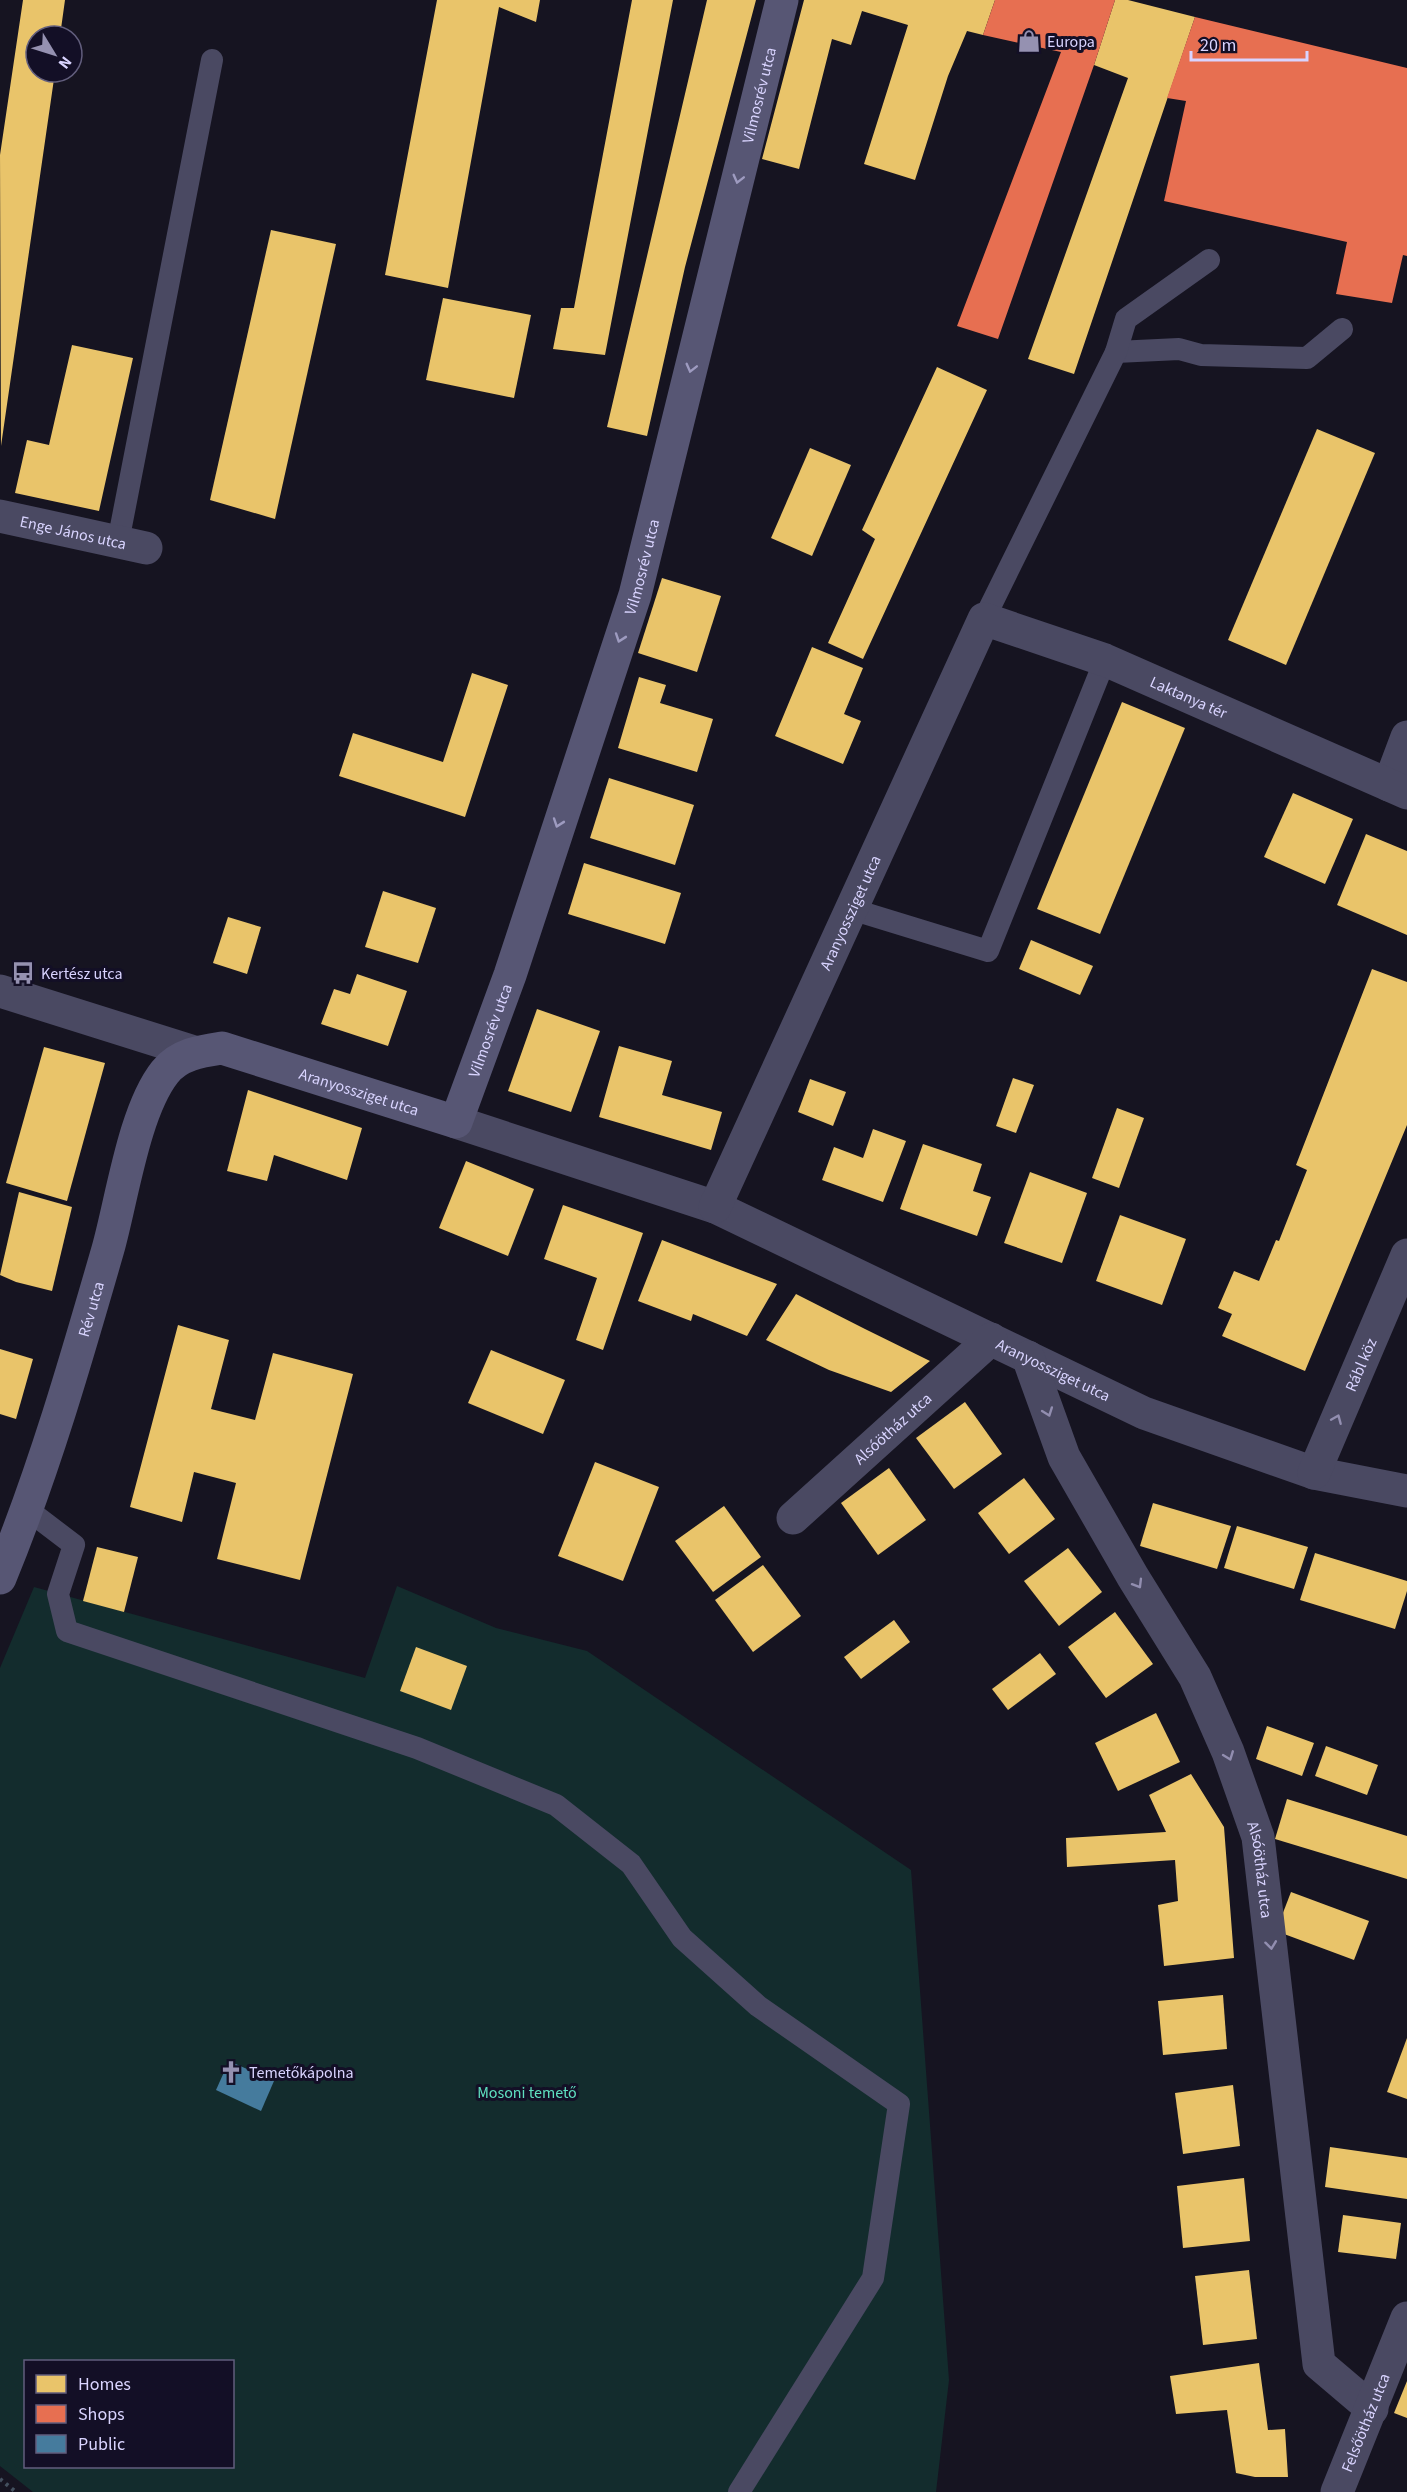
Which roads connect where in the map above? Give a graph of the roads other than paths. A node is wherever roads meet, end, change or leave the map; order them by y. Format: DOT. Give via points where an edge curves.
graph roads {
  1 [pos="782,0"];
  2 [pos="212,60"];
  3 [pos="1209,261"];
  4 [pos="1342,329"];
  5 [pos="1116,352"];
  6 [pos="0,516"];
  7 [pos="132,545"];
  8 [pos="984,618"];
  9 [pos="1105,660"];
  10 [pos="1407,737"];
  11 [pos="1398,789"];
  12 [pos="851,909"];
  13 [pos="0,992"];
  14 [pos="194,1052"];
  15 [pos="456,1122"];
  16 [pos="715,1207"];
  17 [pos="1407,1255"];
  18 [pos="991,1339"];
  19 [pos="1028,1357"];
  20 [pos="1314,1473"];
  21 [pos="1407,1491"];
  22 [pos="28,1510"];
  23 [pos="793,1518"];
  24 [pos="0,1578"];
  25 [pos="1407,2318"];
  26 [pos="1372,2409"];
  27 [pos="739,2492"];
  28 [pos="1337,2492"];
  1 -- 15 [label="main road, Vilmosrév utca, one-way" via="635,595 510,975"];
  2 -- 7 [label="lane"];
  3 -- 5 [label="lane" via="1126,319"];
  4 -- 5 [label="lane" via="1307,358 1201,355 1179,349"];
  5 -- 8 [label="lane"];
  6 -- 7 [label="street, Enge János utca"];
  8 -- 9 [label="street, Laktanya tér"];
  8 -- 12 [label="street, Aranyossziget utca"];
  9 -- 11 [label="street, Laktanya tér"];
  9 -- 12 [label="lane" via="988,951"];
  10 -- 11 [label="street"];
  12 -- 16 [label="street, Aranyossziget utca"];
  13 -- 14 [label="street, Aranyossziget utca"];
  14 -- 15 [label="main road, Aranyossziget utca" via="222,1048"];
  14 -- 22 [label="main road, Rév utca" via="166,1070 145,1106 108,1247"];
  15 -- 16 [label="street, Aranyossziget utca"];
  16 -- 18 [label="street, Aranyossziget utca"];
  20 -- 17 [label="street, Rábl köz, one-way"];
  18 -- 19 [label="street, Aranyossziget utca"];
  18 -- 23 [label="street, Alsóötház utca"];
  19 -- 20 [label="street, Aranyossziget utca" via="1144,1413"];
  19 -- 26 [label="street, Alsóötház utca, one-way" via="1065,1456 1195,1677 1228,1752 1258,1838 1319,2364"];
  20 -- 21 [label="street, Aranyossziget utca"];
  22 -- 24 [label="main road, Rév utca"];
  22 -- 27 [label="lane" via="74,1545 58,1594 67,1631 417,1748 556,1804 631,1864 682,1938 758,2006 899,2104 873,2278"];
  25 -- 26 [label="street, Felsőötház utca"];
  26 -- 28 [label="street, Felsőötház utca"];
}
